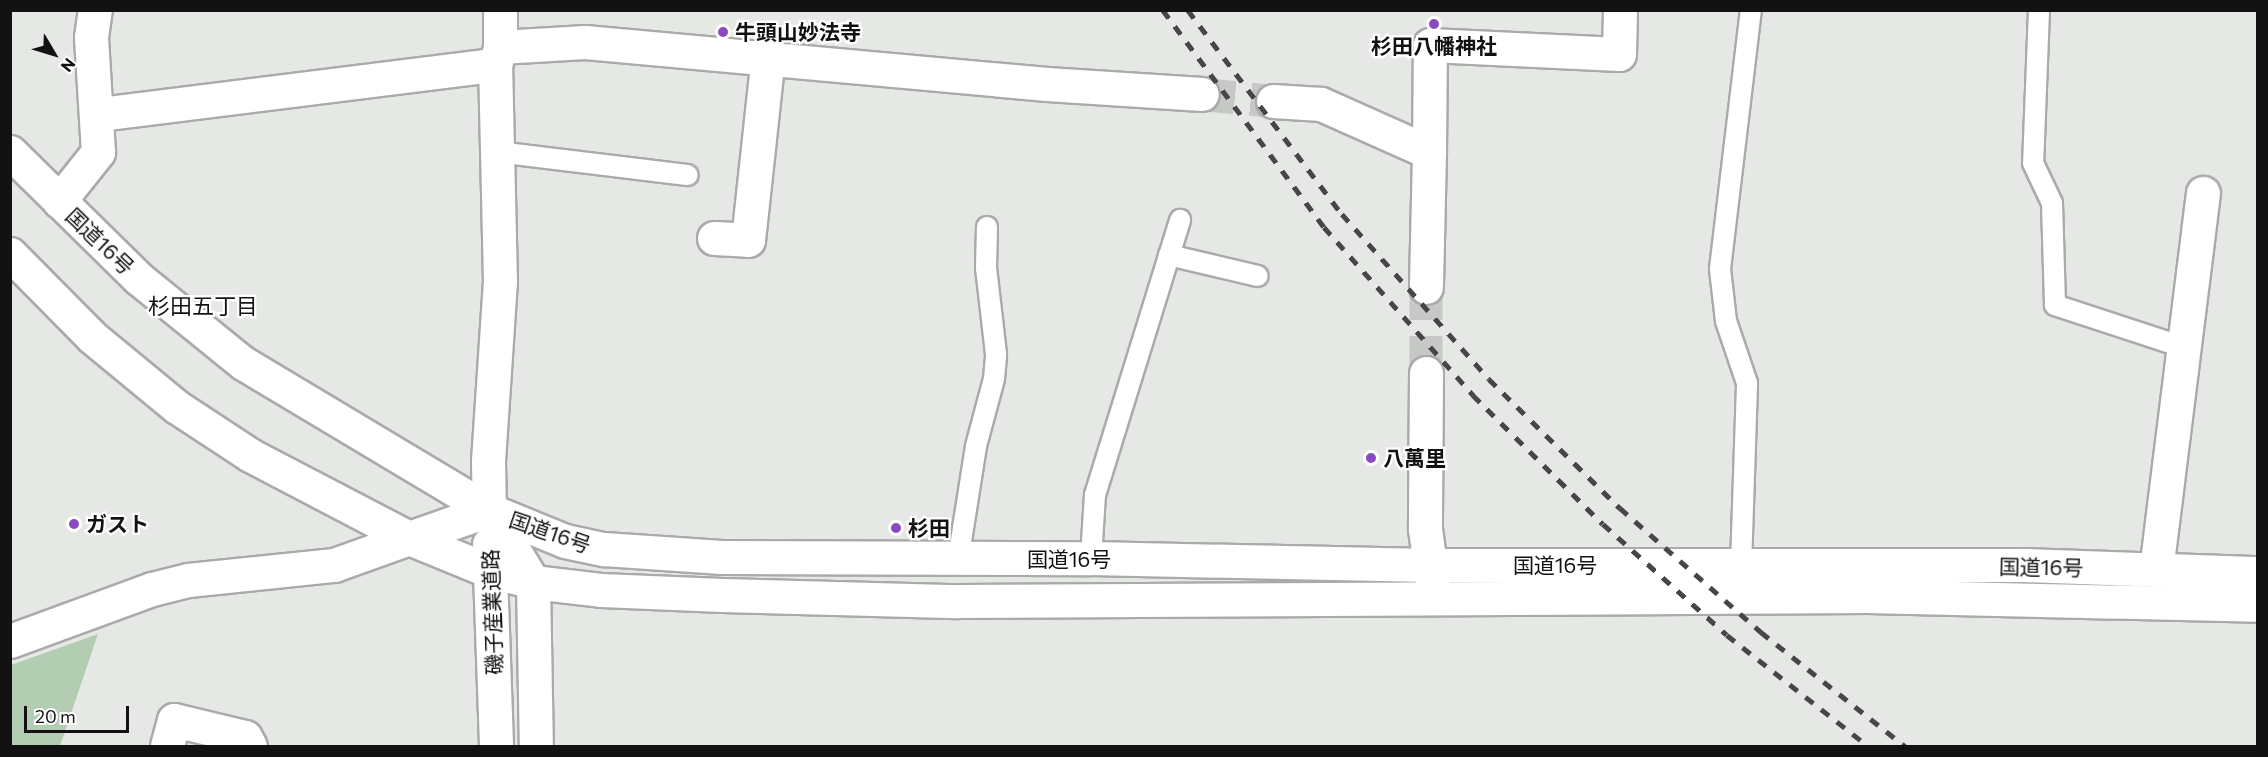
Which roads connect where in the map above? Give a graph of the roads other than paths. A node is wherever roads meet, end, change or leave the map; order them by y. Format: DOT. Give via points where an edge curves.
graph roads {
  1 [pos="95,10"];
  2 [pos="500,10"];
  3 [pos="1620,10"];
  4 [pos="1751,10"];
  5 [pos="2039,10"];
  6 [pos="497,56"];
  7 [pos="768,57"];
  8 [pos="1202,94"];
  9 [pos="1273,100"];
  10 [pos="99,114"];
  11 [pos="10,152"];
  12 [pos="497,152"];
  13 [pos="1430,152"];
  14 [pos="688,175"];
  15 [pos="2203,193"];
  16 [pos="59,201"];
  17 [pos="1180,220"];
  18 [pos="987,227"];
  19 [pos="714,238"];
  20 [pos="10,254"];
  21 [pos="1170,255"];
  22 [pos="1258,276"];
  23 [pos="1426,287"];
  24 [pos="2183,347"];
  25 [pos="1426,373"];
  26 [pos="489,510"];
  27 [pos="409,538"];
  28 [pos="1091,558"];
  29 [pos="958,560"];
  30 [pos="1741,566"];
  31 [pos="2156,570"];
  32 [pos="490,571"];
  33 [pos="2258,573"];
  34 [pos="1431,580"];
  35 [pos="533,582"];
  36 [pos="2258,605"];
  37 [pos="10,641"];
  38 [pos="167,747"];
  39 [pos="250,747"];
  40 [pos="496,747"];
  41 [pos="536,747"];
  1 -- 10 [label="main road" via="91,37"];
  2 -- 6 [label="main road"];
  3 -- 13 [label="main road" via="1619,54 1430,45"];
  4 -- 30 [label="lane" via="1720,269 1726,321 1747,383"];
  5 -- 24 [label="lane" via="2033,163 2052,202 2055,305"];
  6 -- 7 [label="main road" via="585,42"];
  6 -- 10 [label="main road"];
  6 -- 12 [label="main road"];
  7 -- 8 [label="main road" via="1047,84"];
  7 -- 19 [label="main road" via="748,240"];
  9 -- 13 [label="main road" via="1321,104"];
  10 -- 16 [label="main road" via="98,152"];
  11 -- 16 [label="main road, 国道16号"];
  12 -- 14 [label="lane"];
  12 -- 26 [label="main road" via="500,282 488,461"];
  13 -- 23 [label="main road"];
  15 -- 24 [label="main road"];
  16 -- 26 [label="main road, 国道16号" via="138,278 243,363"];
  17 -- 21 [label="lane"];
  18 -- 29 [label="lane" via="986,268 996,354 994,379 976,446"];
  20 -- 27 [label="main road, 国道16号" via="92,337 177,407 259,460"];
  21 -- 22 [label="lane"];
  21 -- 28 [label="lane" via="1095,495"];
  24 -- 31 [label="main road"];
  25 -- 34 [label="main road"];
  26 -- 27 [label="main road"];
  26 -- 29 [label="main road, 国道16号" via="565,541 604,549 722,557"];
  26 -- 32 [label="main road, 磯子産業道路"];
  26 -- 35 [label="main road, 磯子産業道路"];
  27 -- 32 [label="main road, 国道16号"];
  27 -- 37 [label="main road" via="334,565 188,580 152,589"];
  28 -- 29 [label="main road, 国道16号"];
  28 -- 34 [label="main road, 国道16号"];
  30 -- 31 [label="main road, 国道16号" via="2026,565"];
  30 -- 34 [label="main road, 国道16号"];
  31 -- 33 [label="main road, 国道16号"];
  32 -- 35 [label="main road, 国道16号"];
  32 -- 40 [label="main road, 磯子産業道路"];
  34 -- 35 [label="main road, 国道16号" via="958,601 711,595 601,590"];
  34 -- 36 [label="main road, 国道16号"];
  35 -- 41 [label="main road, 磯子産業道路"];
  38 -- 39 [label="main road" via="174,720 245,737"];
}
